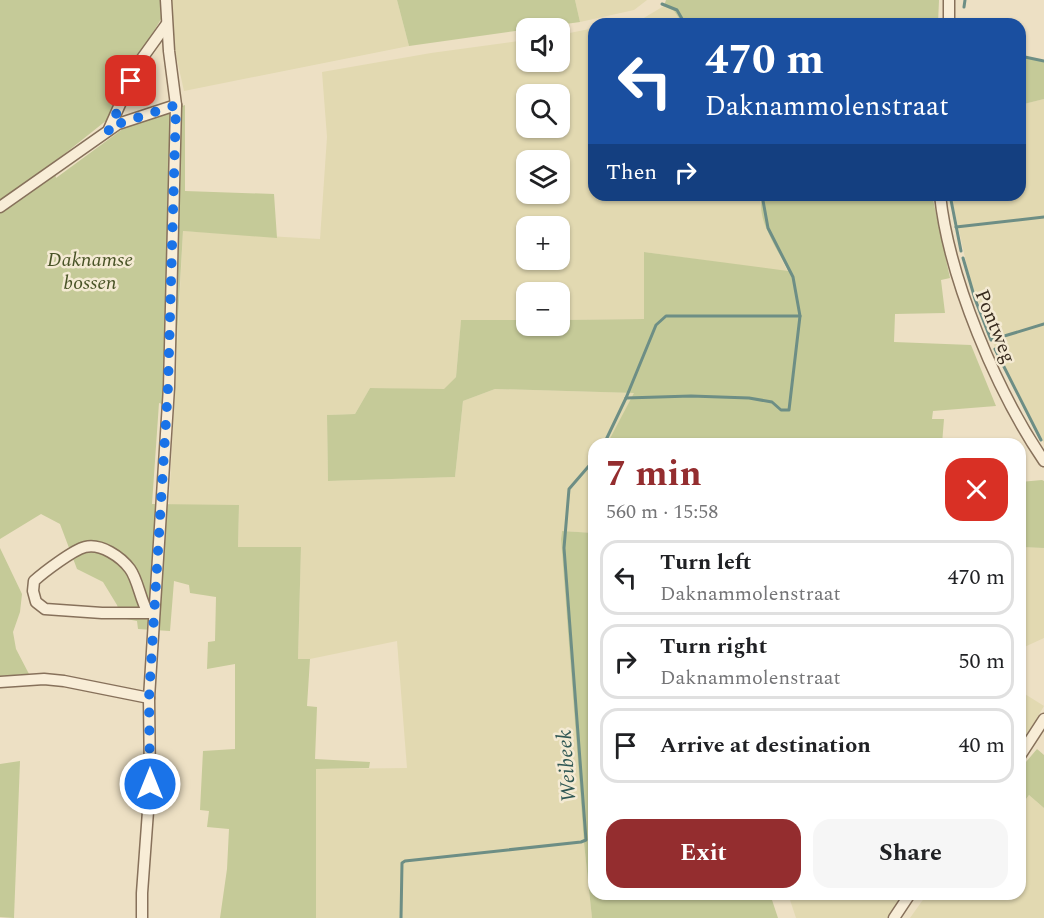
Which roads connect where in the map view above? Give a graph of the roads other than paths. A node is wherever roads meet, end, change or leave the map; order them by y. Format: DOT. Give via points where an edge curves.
graph roads {
  1 [pos="165,0"];
  2 [pos="949,0"];
  3 [pos="949,18"];
  4 [pos="166,25"];
  5 [pos="176,105"];
  6 [pos="108,132"];
  7 [pos="941,201"];
  8 [pos="0,207"];
  9 [pos="1044,461"];
  10 [pos="151,613"];
  11 [pos="0,682"];
  12 [pos="149,698"];
  13 [pos="1044,719"];
  14 [pos="1026,747"];
  15 [pos="906,900"];
  16 [pos="142,918"];
  17 [pos="894,918"];
  1 -- 4 [label="street"];
  2 -- 3 [label="street"];
  4 -- 5 [label="street"];
  4 -- 6 [label="street" via="138,64"];
  5 -- 6 [label="street" via="118,124"];
  5 -- 10 [label="street" via="168,387"];
  6 -- 8 [label="street"];
  7 -- 9 [label="street, Pontweg" via="952,255 974,322 1009,403"];
  10 -- 10 [label="street" via="45,609 36,602 33,581 76,551 95,547 114,555 129,568 142,602"];
  10 -- 12 [label="street"];
  11 -- 12 [label="street" via="64,681"];
  12 -- 16 [label="street" via="150,784"];
  13 -- 14 [label="street"];
  15 -- 17 [label="street"];
}
